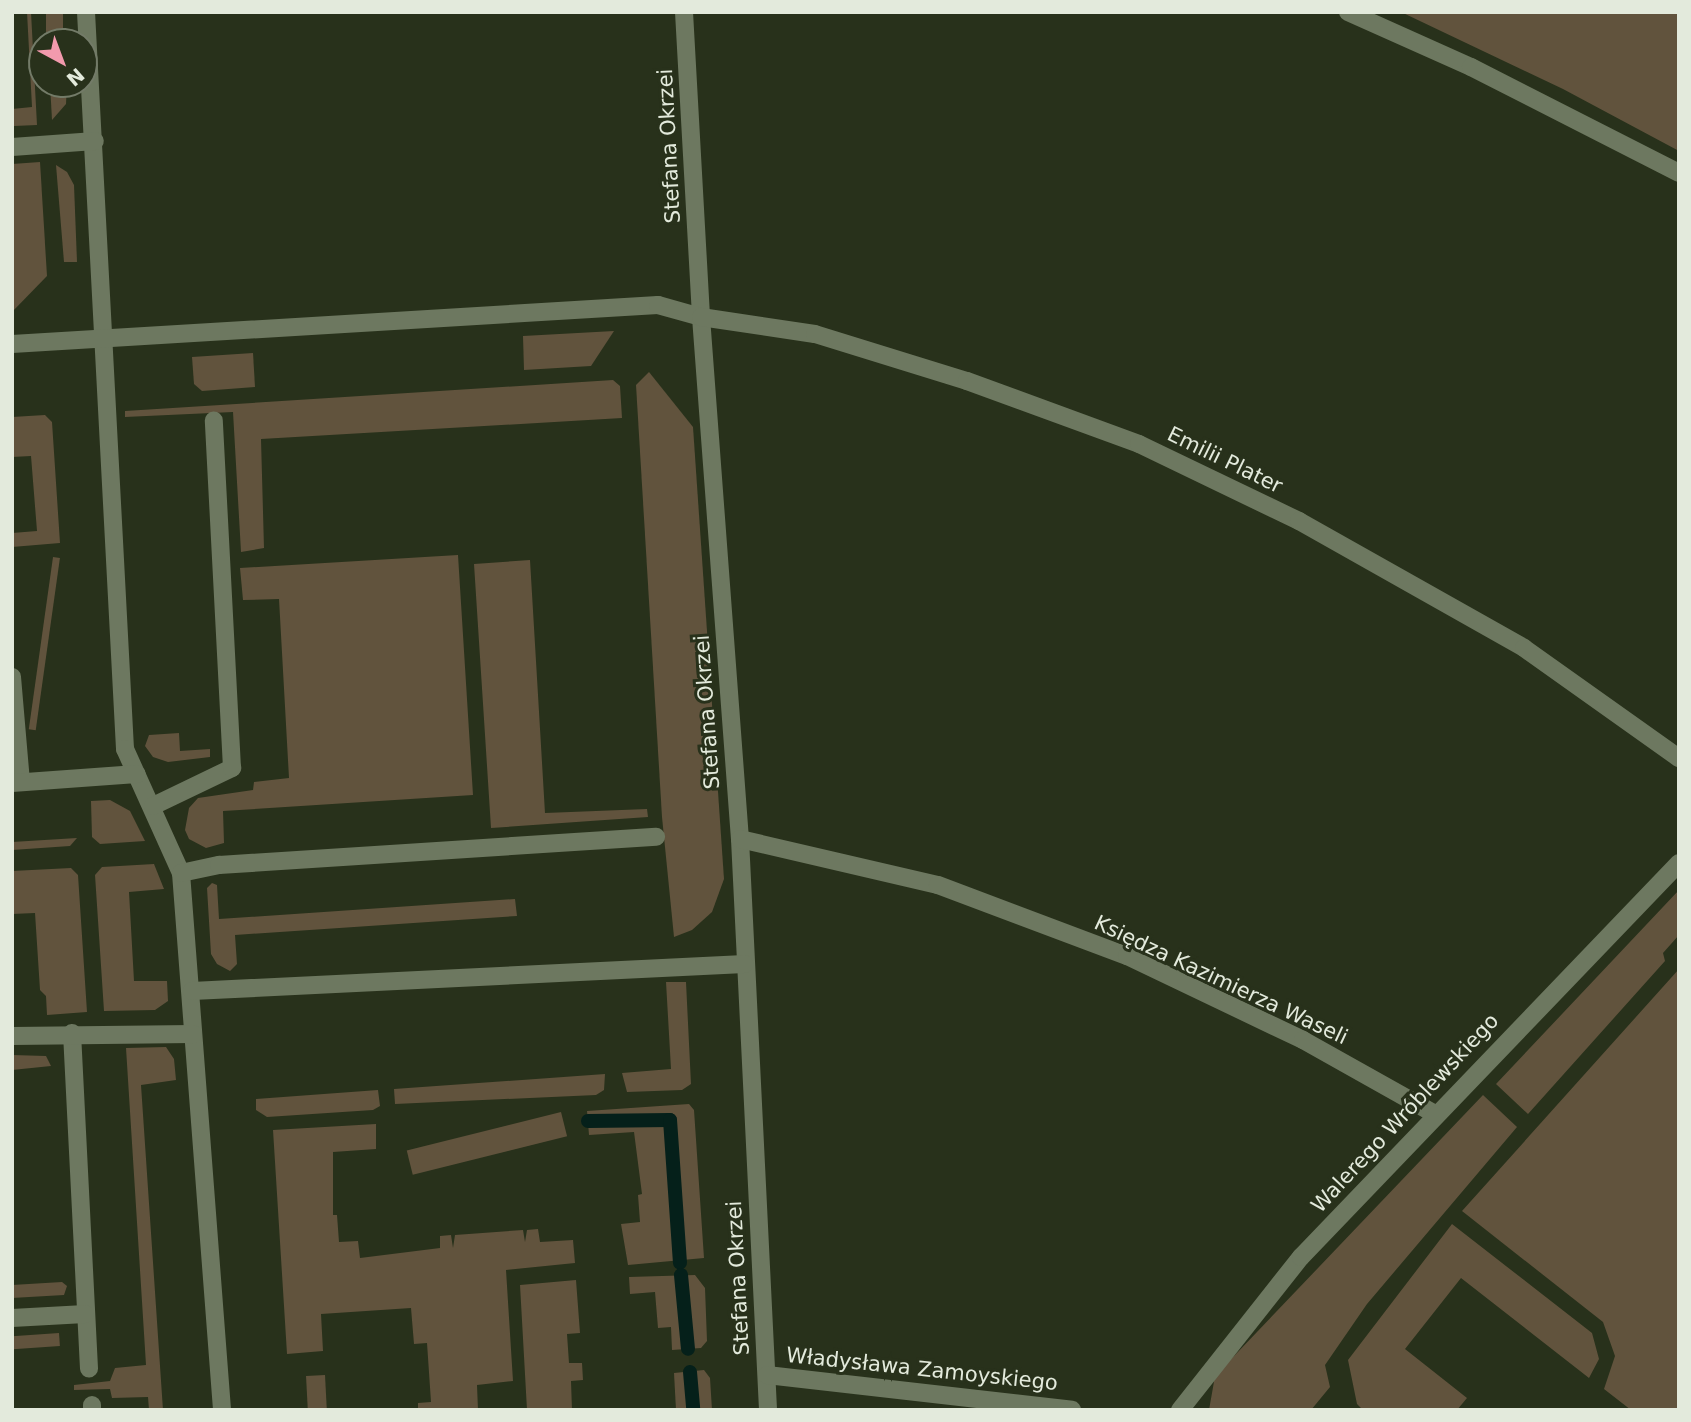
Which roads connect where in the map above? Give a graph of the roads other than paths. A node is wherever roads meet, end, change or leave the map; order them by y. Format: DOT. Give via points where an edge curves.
graph roads {
  1 [pos="86,12"];
  2 [pos="684,12"];
  3 [pos="1348,12"];
  4 [pos="95,141"];
  5 [pos="12,147"];
  6 [pos="1679,173"];
  7 [pos="701,317"];
  8 [pos="101,336"];
  9 [pos="12,344"];
  10 [pos="214,420"];
  11 [pos="12,677"];
  12 [pos="1679,758"];
  13 [pos="137,774"];
  14 [pos="17,783"];
  15 [pos="153,806"];
  16 [pos="656,837"];
  17 [pos="740,839"];
  18 [pos="1679,863"];
  19 [pos="181,873"];
  20 [pos="744,964"];
  21 [pos="192,991"];
  22 [pos="72,1033"];
  23 [pos="193,1034"];
  24 [pos="12,1036"];
  25 [pos="1433,1113"];
  26 [pos="85,1314"];
  27 [pos="12,1318"];
  28 [pos="89,1369"];
  29 [pos="767,1375"];
  30 [pos="222,1410"];
  31 [pos="768,1410"];
  32 [pos="1072,1410"];
  33 [pos="1180,1410"];
  1 -- 4 [label="street"];
  2 -- 7 [label="street, Stefana Okrzei"];
  3 -- 6 [label="street" via="1471,67"];
  4 -- 5 [label="street"];
  4 -- 8 [label="street"];
  7 -- 8 [label="street, Emilii Plater" via="658,305"];
  7 -- 12 [label="street, Emilii Plater" via="815,334 967,381 1139,444 1299,521 1524,648"];
  7 -- 17 [label="street, Stefana Okrzei"];
  8 -- 9 [label="street, Emilii Plater"];
  8 -- 13 [label="street" via="125,749"];
  10 -- 15 [label="street" via="232,768"];
  11 -- 14 [label="street"];
  13 -- 14 [label="street"];
  13 -- 15 [label="street"];
  15 -- 19 [label="street"];
  16 -- 19 [label="street" via="219,865"];
  17 -- 20 [label="street, Stefana Okrzei"];
  17 -- 25 [label="street, Księdza Kazimierza Waseli" via="939,885 1127,956 1303,1040"];
  18 -- 25 [label="street, Walerego Wróblewskiego"];
  19 -- 21 [label="street"];
  20 -- 21 [label="street"];
  20 -- 29 [label="street, Stefana Okrzei"];
  21 -- 23 [label="street"];
  22 -- 23 [label="street"];
  22 -- 24 [label="street"];
  22 -- 26 [label="street"];
  23 -- 30 [label="street"];
  25 -- 33 [label="street, Walerego Wróblewskiego" via="1301,1257"];
  26 -- 27 [label="street"];
  26 -- 28 [label="street"];
  29 -- 31 [label="street, Stefana Okrzei"];
  29 -- 32 [label="street, Władysława Zamoyskiego"];
}
